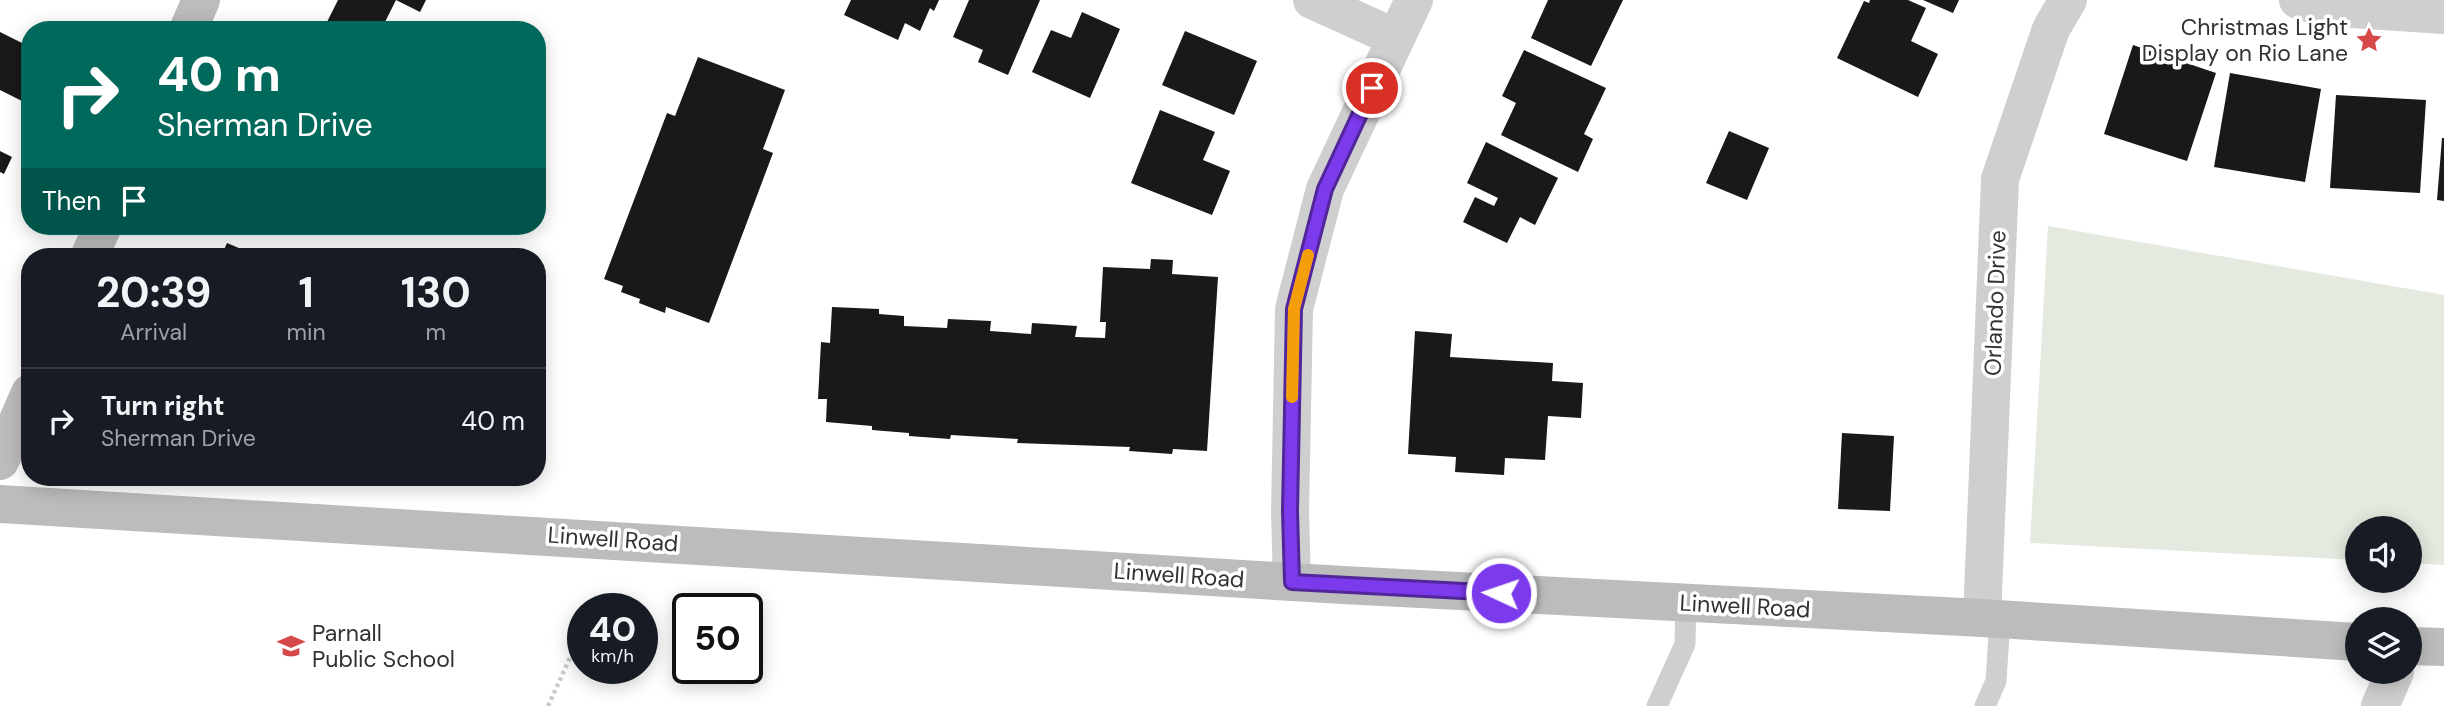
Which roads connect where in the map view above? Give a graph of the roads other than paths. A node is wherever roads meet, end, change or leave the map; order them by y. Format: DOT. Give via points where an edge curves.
graph roads {
  1 [pos="201,0"];
  2 [pos="1312,0"];
  3 [pos="1414,0"];
  4 [pos="2068,0"];
  5 [pos="2298,0"];
  6 [pos="2444,15"];
  7 [pos="192,21"];
  8 [pos="1396,38"];
  9 [pos="21,413"];
  10 [pos="0,461"];
  11 [pos="0,504"];
  12 [pos="1292,582"];
  13 [pos="1686,603"];
  14 [pos="1991,619"];
  15 [pos="2345,641"];
  16 [pos="2422,646"];
  17 [pos="2444,646"];
  18 [pos="2390,684"];
  19 [pos="1657,706"];
  20 [pos="1985,706"];
  21 [pos="2380,706"];
  1 -- 7 [label="main road"];
  2 -- 8 [label="street"];
  3 -- 8 [label="street"];
  4 -- 14 [label="street, Orlando Drive" via="2051,29 2000,178"];
  5 -- 6 [label="street" via="2322,7"];
  8 -- 12 [label="street" via="1325,189 1294,309"];
  9 -- 10 [label="main road"];
  11 -- 12 [label="main road, Linwell Road"];
  12 -- 13 [label="main road, Linwell Road"];
  13 -- 14 [label="main road, Linwell Road"];
  13 -- 19 [label="lane" via="1685,644"];
  14 -- 15 [label="main road, Linwell Road"];
  14 -- 20 [label="lane" via="1996,681"];
  16 -- 17 [label="main road"];
  18 -- 21 [label="street"];
}
